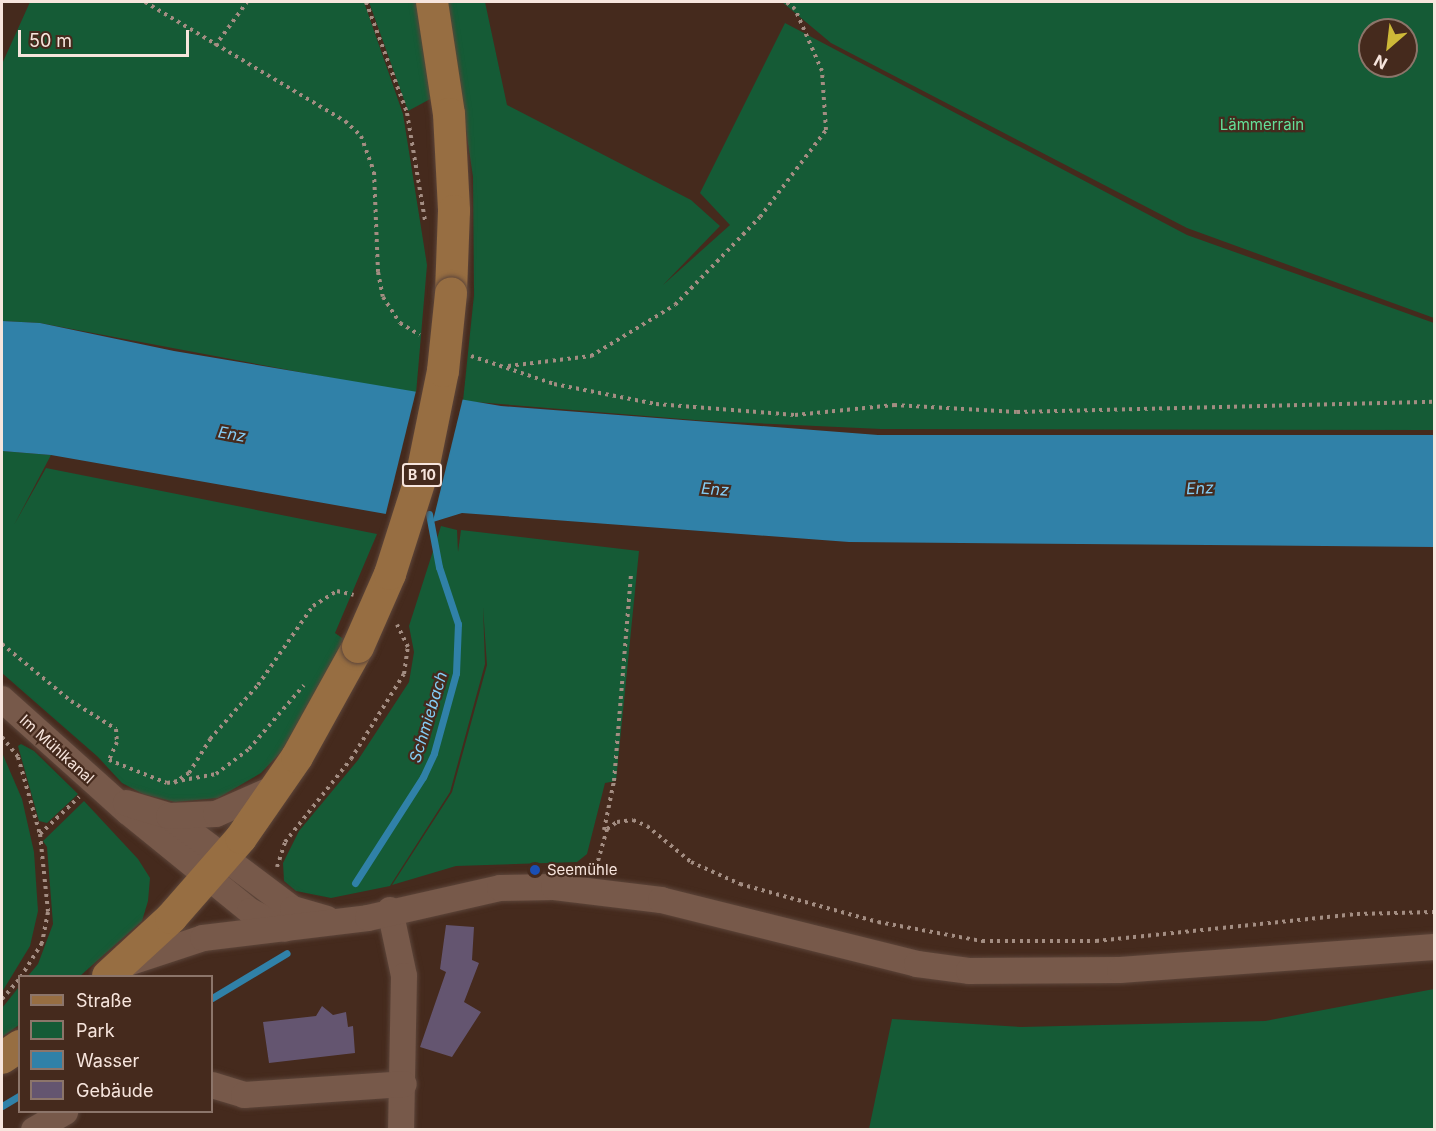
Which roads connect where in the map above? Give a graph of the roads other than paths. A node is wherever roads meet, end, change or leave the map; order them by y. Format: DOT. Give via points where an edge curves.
graph roads {
  1 [pos="432,2"];
  2 [pos="4,706"];
  3 [pos="278,786"];
  4 [pos="114,800"];
  5 [pos="169,816"];
  6 [pos="216,867"];
  7 [pos="379,914"];
  8 [pos="338,921"];
  9 [pos="285,929"];
  10 [pos="1434,947"];
  11 [pos="112,972"];
  12 [pos="18,1047"];
  13 [pos="2,1058"];
  14 [pos="404,1084"];
  15 [pos="213,1085"];
  16 [pos="63,1113"];
  17 [pos="34,1130"];
  18 [pos="401,1130"];
  1 -- 3 [label="main road, B 10, bridge" via="449,114 454,211 443,371 422,474 390,574 358,647"];
  2 -- 4 [label="street, Im Mühlkanal"];
  3 -- 5 [label="street" via="228,811 205,816"];
  3 -- 6 [label="main road, B 10"];
  4 -- 5 [label="street, Im Mühlkanal"];
  4 -- 6 [label="street, Im Mühlkanal"];
  5 -- 6 [label="street, Im Mühlkanal"];
  6 -- 8 [label="street" via="293,909"];
  6 -- 9 [label="street" via="264,920"];
  6 -- 11 [label="main road, B 10" via="156,934"];
  7 -- 8 [label="street"];
  7 -- 10 [label="street" via="501,888 554,887 661,900 917,964 1020,973"];
  7 -- 14 [label="street" via="404,976"];
  8 -- 9 [label="street"];
  9 -- 11 [label="street" via="190,940"];
  12 -- 13 [label="main road"];
  14 -- 15 [label="street" via="244,1095"];
  14 -- 18 [label="street"];
  16 -- 17 [label="street"];
}
